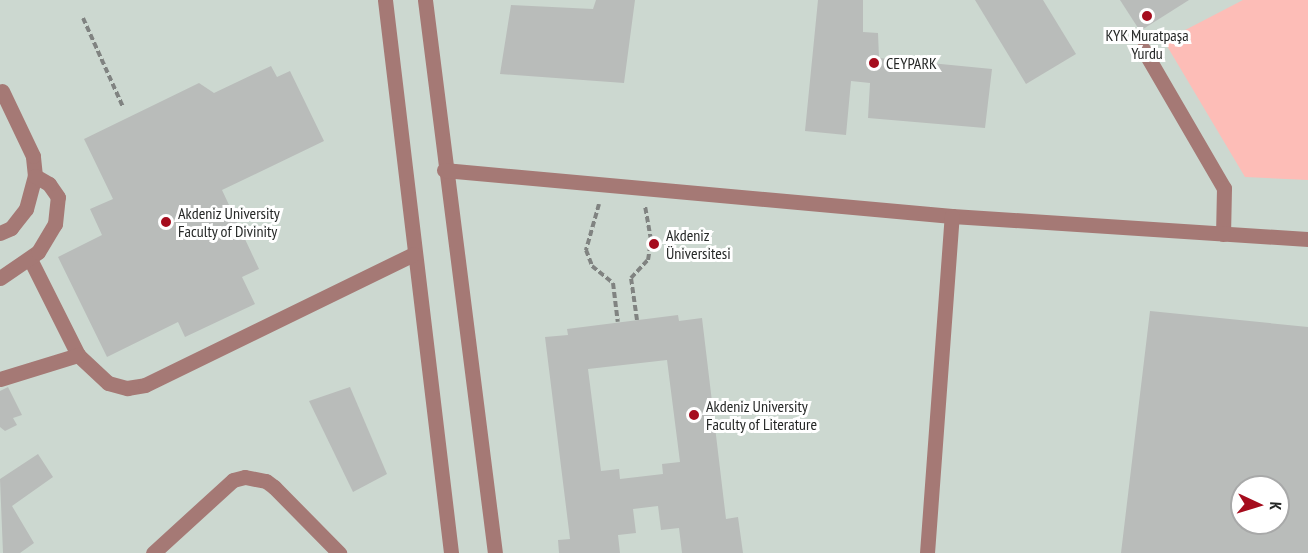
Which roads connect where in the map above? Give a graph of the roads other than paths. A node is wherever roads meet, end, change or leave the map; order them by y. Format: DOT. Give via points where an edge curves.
graph roads {
  1 [pos="385,0"];
  2 [pos="425,0"];
  3 [pos="1143,48"];
  4 [pos="2,92"];
  5 [pos="444,170"];
  6 [pos="35,176"];
  7 [pos="952,216"];
  8 [pos="0,233"];
  9 [pos="1223,234"];
  10 [pos="1308,239"];
  11 [pos="414,254"];
  12 [pos="30,260"];
  13 [pos="0,278"];
  14 [pos="78,355"];
  15 [pos="0,379"];
  16 [pos="153,553"];
  17 [pos="339,553"];
  18 [pos="451,553"];
  19 [pos="495,553"];
  20 [pos="927,553"];
  1 -- 11 [label="street"];
  2 -- 5 [label="street"];
  3 -- 9 [label="street" via="1224,188"];
  4 -- 6 [label="street" via="33,156"];
  5 -- 7 [label="street"];
  5 -- 19 [label="street"];
  6 -- 8 [label="street" via="26,209 11,228"];
  6 -- 12 [label="street" via="50,184 59,205 50,235"];
  7 -- 9 [label="street"];
  7 -- 20 [label="street"];
  9 -- 10 [label="street"];
  11 -- 14 [label="street" via="145,385 127,388 108,383"];
  11 -- 18 [label="street"];
  12 -- 13 [label="street"];
  12 -- 14 [label="street"];
  14 -- 15 [label="street"];
  16 -- 17 [label="street" via="233,480 245,477 274,486"];
}
